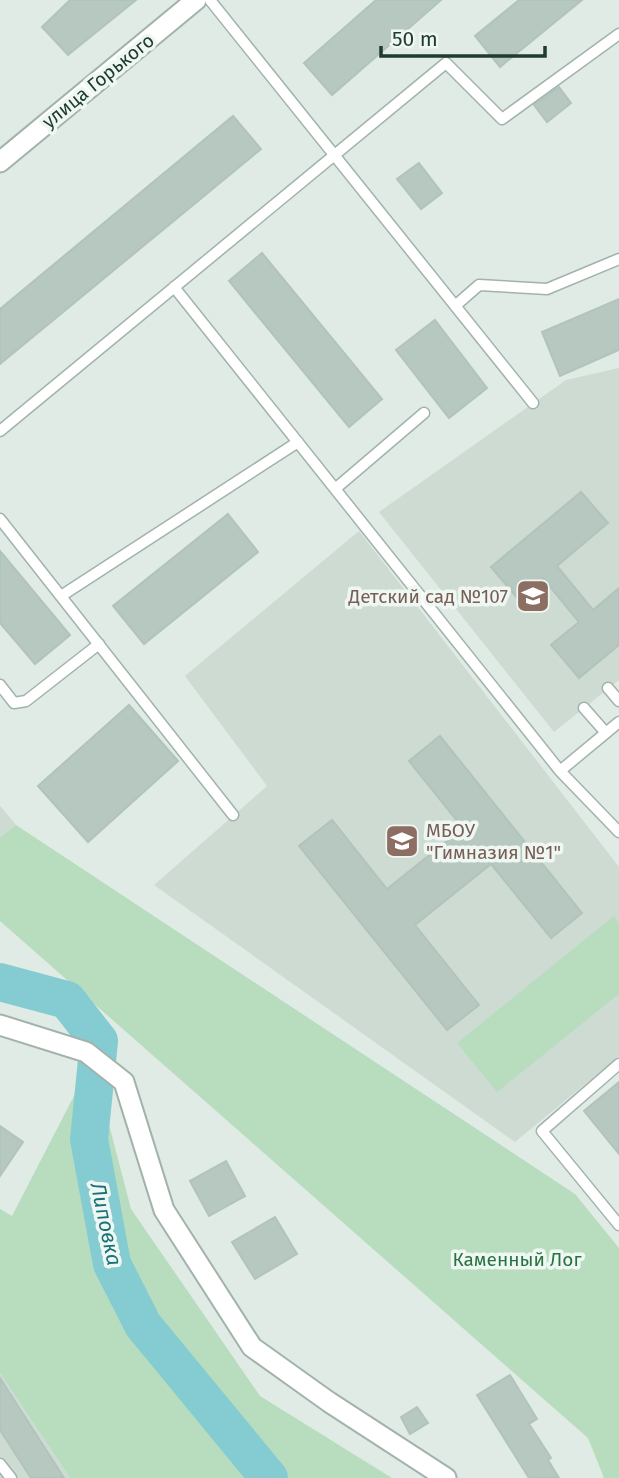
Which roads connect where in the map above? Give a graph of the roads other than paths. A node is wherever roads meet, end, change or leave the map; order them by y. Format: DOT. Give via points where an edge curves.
graph roads {
  1 [pos="197,0"];
  2 [pos="210,0"];
  3 [pos="619,34"];
  4 [pos="333,154"];
  5 [pos="0,162"];
  6 [pos="619,259"];
  7 [pos="174,286"];
  8 [pos="455,306"];
  9 [pos="533,403"];
  10 [pos="424,413"];
  11 [pos="0,431"];
  12 [pos="298,442"];
  13 [pos="335,489"];
  14 [pos="0,519"];
  15 [pos="61,596"];
  16 [pos="99,644"];
  17 [pos="0,685"];
  18 [pos="608,688"];
  19 [pos="619,701"];
  20 [pos="584,708"];
  21 [pos="619,722"];
  22 [pos="606,733"];
  23 [pos="560,771"];
  24 [pos="233,815"];
  25 [pos="619,832"];
  26 [pos="0,1025"];
  27 [pos="619,1065"];
  28 [pos="619,1225"];
  29 [pos="0,1464"];
  30 [pos="11,1478"];
  31 [pos="446,1478"];
  1 -- 5 [label="street, улица Горького"];
  2 -- 4 [label="lane"];
  3 -- 4 [label="lane" via="502,119 446,63"];
  4 -- 7 [label="lane"];
  4 -- 8 [label="lane"];
  6 -- 8 [label="lane" via="547,289 480,285"];
  7 -- 11 [label="lane"];
  7 -- 12 [label="lane"];
  8 -- 9 [label="lane"];
  10 -- 13 [label="lane"];
  12 -- 13 [label="lane"];
  12 -- 15 [label="lane"];
  13 -- 23 [label="lane"];
  14 -- 15 [label="lane"];
  15 -- 16 [label="lane"];
  16 -- 17 [label="lane" via="26,701 14,703"];
  16 -- 24 [label="lane"];
  18 -- 19 [label="lane"];
  20 -- 22 [label="lane"];
  21 -- 22 [label="lane"];
  22 -- 23 [label="lane"];
  23 -- 25 [label="lane"];
  26 -- 31 [label="street" via="86,1052 124,1082 164,1210 252,1347"];
  27 -- 28 [label="lane" via="542,1131"];
  29 -- 30 [label="lane"];
}
